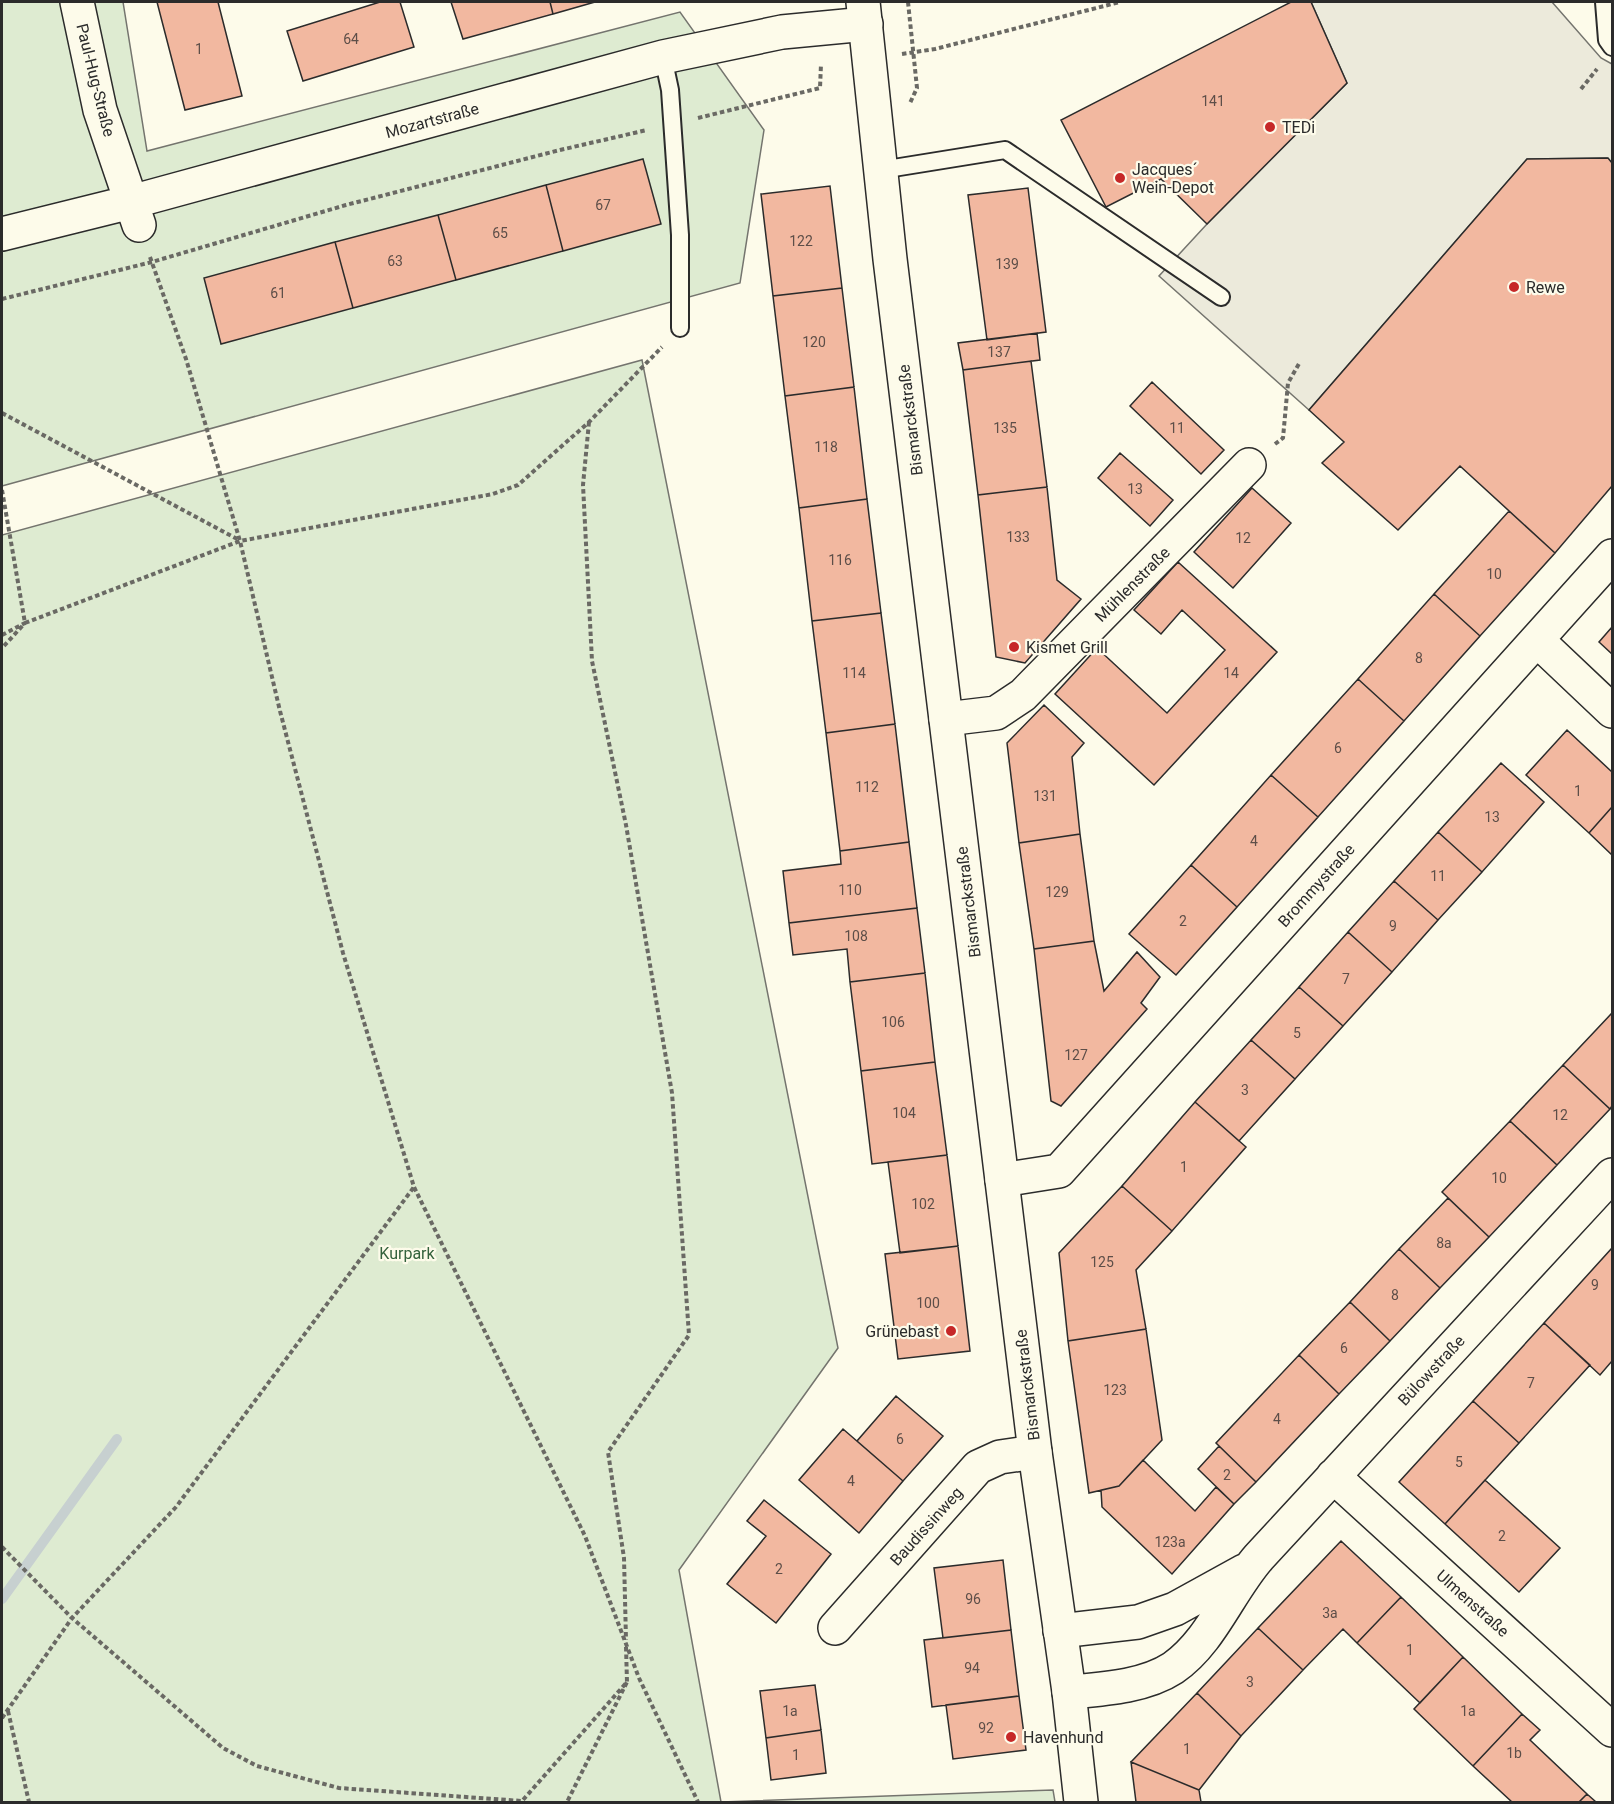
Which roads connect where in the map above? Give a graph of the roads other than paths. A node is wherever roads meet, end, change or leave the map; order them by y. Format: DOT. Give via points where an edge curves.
graph roads {
  1 [pos="77,2"];
  2 [pos="1604,2"];
  3 [pos="865,13"];
  4 [pos="1612,47"];
  5 [pos="663,57"];
  6 [pos="881,170"];
  7 [pos="135,214"];
  8 [pos="2,234"];
  9 [pos="1221,297"];
  10 [pos="680,328"];
  11 [pos="1249,465"];
  12 [pos="1612,556"];
  13 [pos="1537,640"];
  14 [pos="1612,711"];
  15 [pos="946,719"];
  16 [pos="1612,1175"];
  17 [pos="1002,1180"];
  18 [pos="1035,1452"];
  19 [pos="1333,1476"];
  20 [pos="1251,1567"];
  21 [pos="835,1628"];
  22 [pos="1060,1631"];
  23 [pos="1068,1692"];
  24 [pos="1612,1730"];
  25 [pos="1081,1803"];
  1 -- 7 [label="street, Paul-Hug-Straße" via="100,110"];
  2 -- 4 [label="lane" via="1607,40"];
  3 -- 5 [label="street, Mozartstraße"];
  3 -- 6 [label="street, Bismarckstraße"];
  5 -- 7 [label="street, Mozartstraße"];
  5 -- 10 [label="lane" via="670,90 680,235"];
  6 -- 9 [label="lane" via="1005,150"];
  6 -- 15 [label="street, Bismarckstraße"];
  7 -- 8 [label="street, Mozartstraße"];
  11 -- 15 [label="street, Mühlenstraße" via="1023,695 996,713"];
  12 -- 13 [label="street, Brommystraße"];
  13 -- 14 [label="street"];
  13 -- 17 [label="street, Brommystraße" via="1059,1172"];
  15 -- 17 [label="street, Bismarckstraße"];
  16 -- 19 [label="street, Bülowstraße"];
  17 -- 18 [label="street, Bismarckstraße"];
  18 -- 21 [label="street, Baudissinweg" via="1000,1457 978,1467"];
  18 -- 22 [label="street, Bismarckstraße"];
  19 -- 20 [label="street, Bülowstraße"];
  19 -- 24 [label="street, Ulmenstraße"];
  20 -- 22 [label="street, Bülowstraße" via="1175,1609 1138,1622"];
  20 -- 23 [label="street, Bülowstraße" via="1197,1646 1173,1668 1147,1680"];
  22 -- 23 [label="street, Bismarckstraße"];
  23 -- 25 [label="street, Bismarckstraße"];
}
